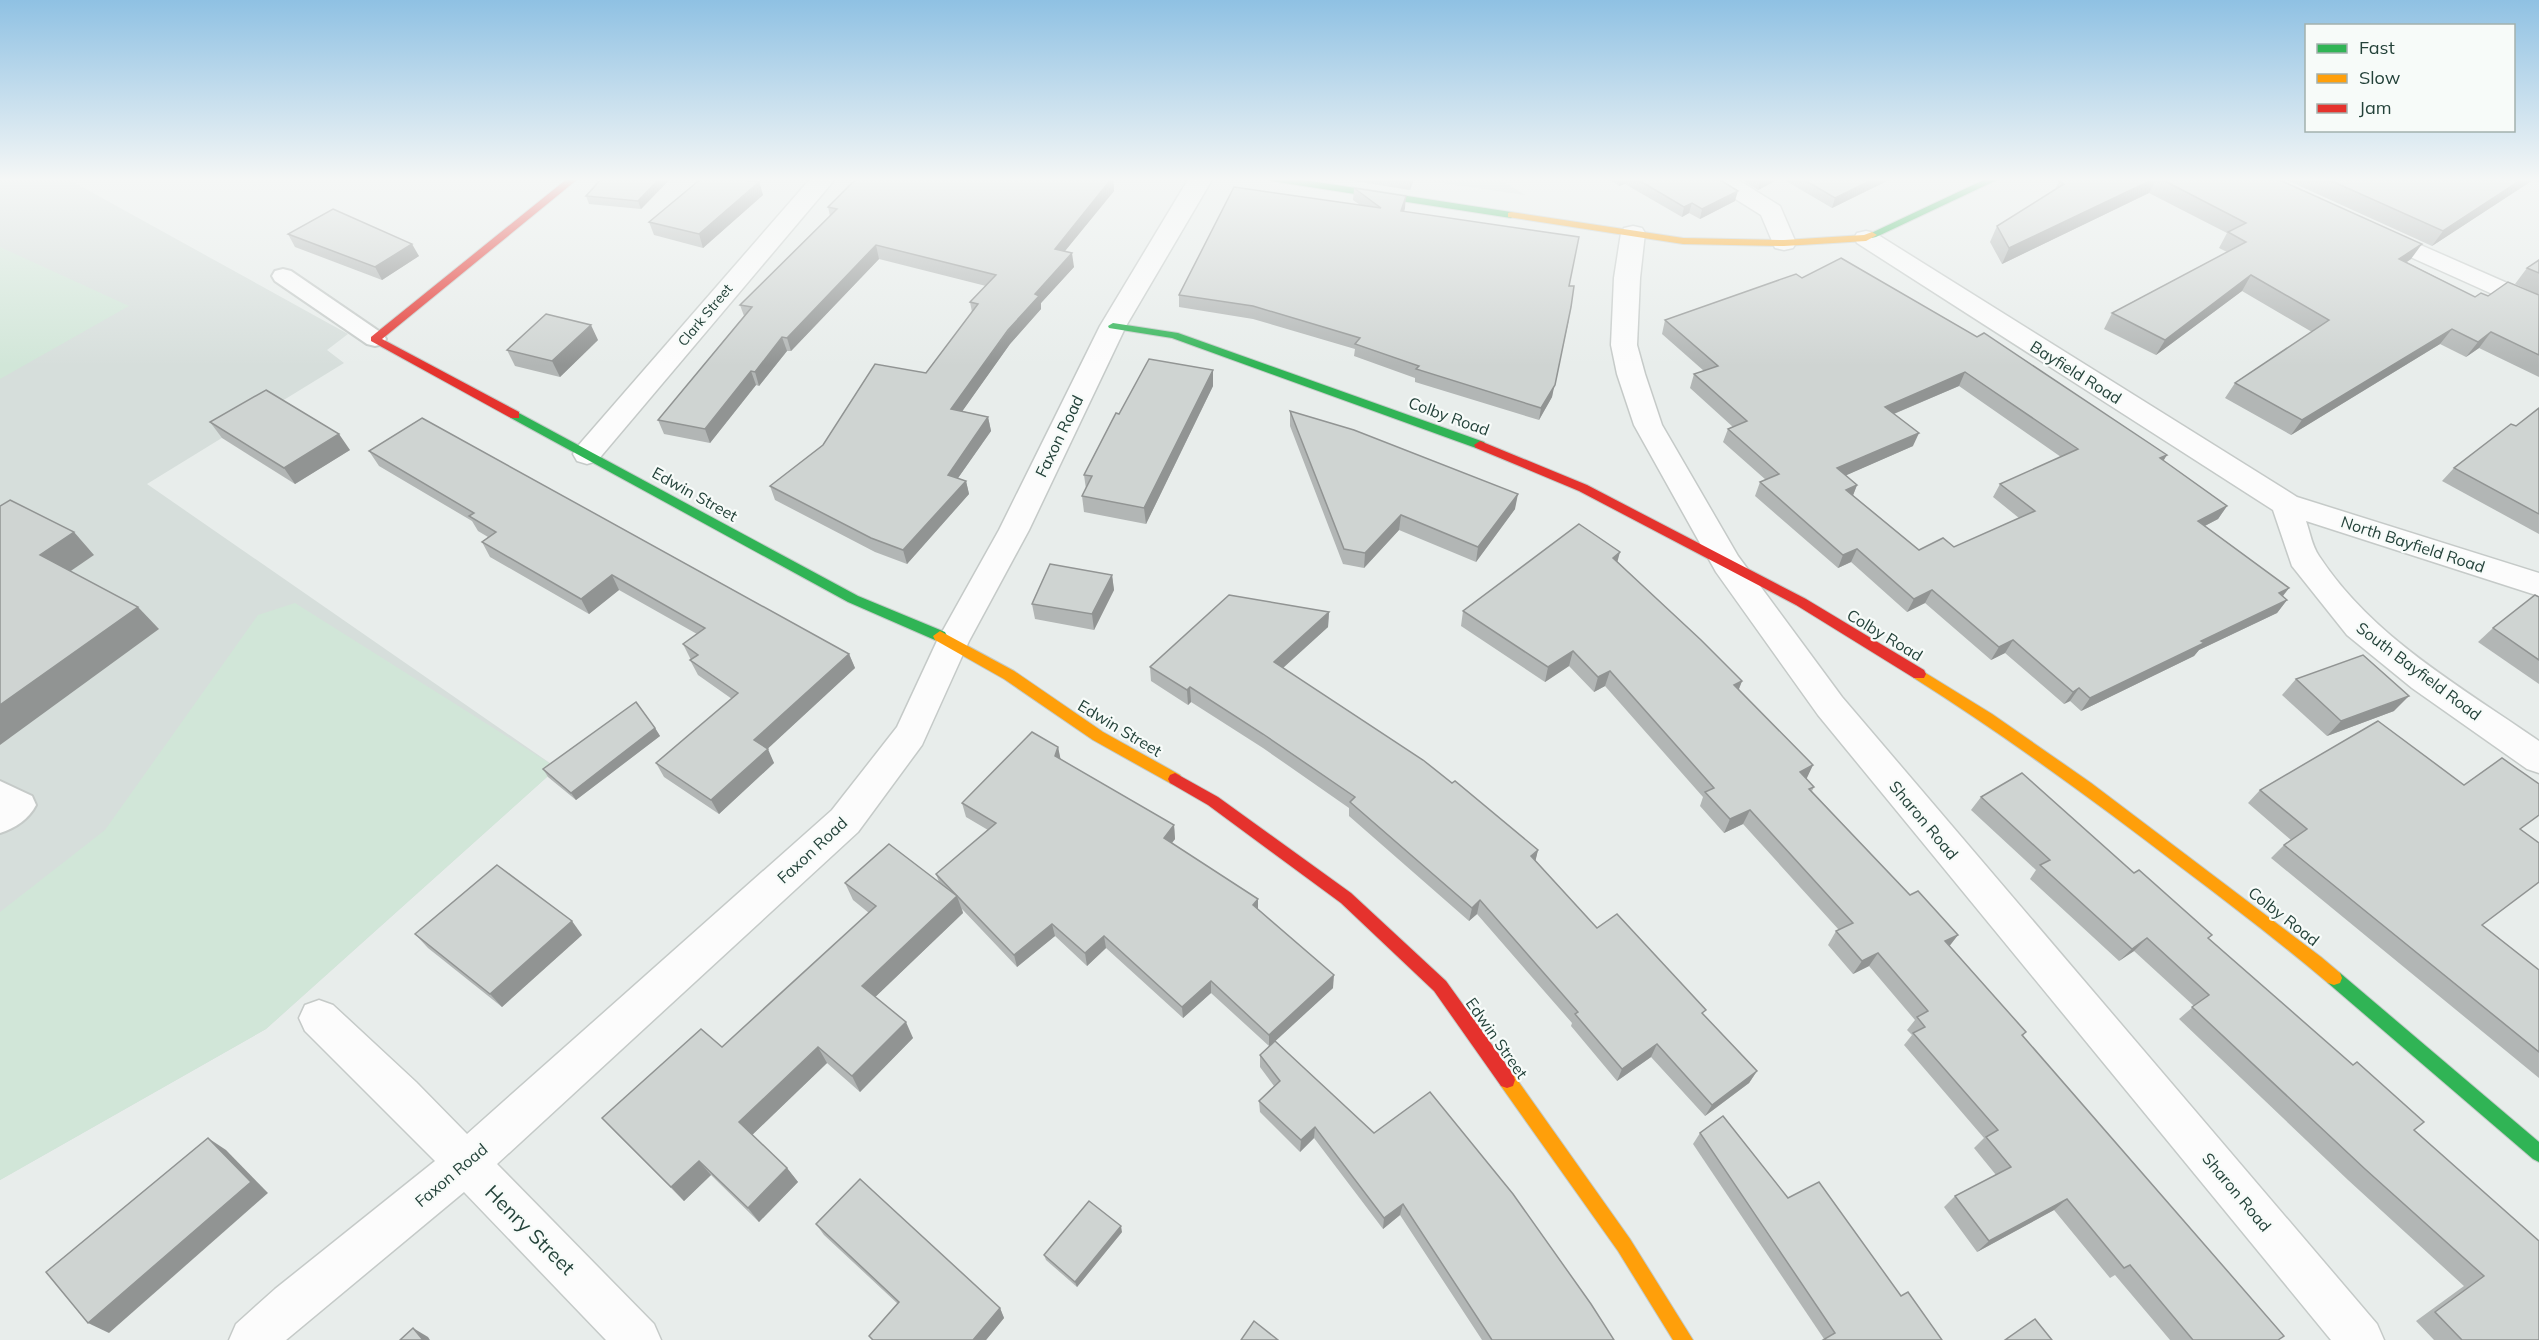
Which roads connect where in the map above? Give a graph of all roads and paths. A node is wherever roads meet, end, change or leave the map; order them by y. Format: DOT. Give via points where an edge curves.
graph roads {
  1 [pos="497,241"];
  2 [pos="770,241"];
  3 [pos="1164,241"];
  4 [pos="1632,241"];
  5 [pos="1680,241"];
  6 [pos="1825,241"];
  7 [pos="1870,241"];
  8 [pos="2392,241"];
  9 [pos="1785,243"];
  10 [pos="283,276"];
  11 [pos="2539,307"];
  12 [pos="1113,326"];
  13 [pos="375,339"];
  14 [pos="587,454"];
  15 [pos="2286,504"];
  16 [pos="1727,564"];
  17 [pos="2539,585"];
  18 [pos="953,641"];
  19 [pos="2539,759"];
  20 [pos="0,794"];
  21 [pos="0,820"];
  22 [pos="319,1018"];
  23 [pos="2539,1153"];
  24 [pos="465,1164"];
  25 [pos="252,1340"];
  26 [pos="638,1340"];
  27 [pos="1684,1340"];
  28 [pos="2361,1340"];
  1 -- 13 [label="street"];
  2 -- 14 [label="street, Clark Street"];
  3 -- 12 [label="street, Faxon Road"];
  4 -- 16 [label="street, Sharon Road" via="1624,345 1631,374 1648,425"];
  5 -- 9 [label="street"];
  6 -- 9 [label="street"];
  7 -- 15 [label="street, Bayfield Road"];
  8 -- 11 [label="street"];
  10 -- 13 [label="lane"];
  12 -- 16 [label="street, Colby Road" via="1174,335 1482,445 1583,488"];
  12 -- 18 [label="street, Faxon Road" via="1014,530"];
  13 -- 14 [label="street, Edwin Street"];
  14 -- 18 [label="street, Edwin Street" via="853,599"];
  15 -- 17 [label="street, North Bayfield Road"];
  15 -- 19 [label="street, South Bayfield Road" via="2303,558 2358,627 2424,679"];
  16 -- 23 [label="street, Colby Road" via="1801,602 1967,704 2123,814 2298,947"];
  16 -- 28 [label="street, Sharon Road" via="1843,722"];
  18 -- 24 [label="street, Faxon Road" via="910,735 845,821"];
  18 -- 27 [label="street, Edwin Street" via="1098,736 1213,801 1346,898 1440,986 1624,1245"];
  20 -- 21 [label="lane" via="21,805"];
  22 -- 24 [label="street, Henry Street"];
  24 -- 25 [label="street, Faxon Road"];
  24 -- 26 [label="street, Henry Street"];
}
